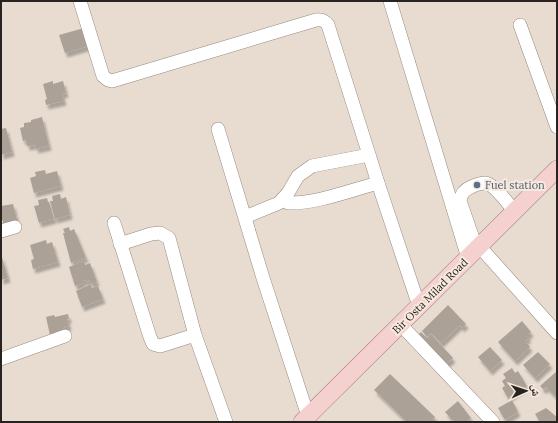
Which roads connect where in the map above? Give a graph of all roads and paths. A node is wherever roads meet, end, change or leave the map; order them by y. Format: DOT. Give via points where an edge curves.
graph roads {
  1 [pos="80,1"];
  2 [pos="390,1"];
  3 [pos="520,25"];
  4 [pos="557,127"];
  5 [pos="218,129"];
  6 [pos="369,155"];
  7 [pos="557,169"];
  8 [pos="378,183"];
  9 [pos="283,200"];
  10 [pos="515,212"];
  11 [pos="245,216"];
  12 [pos="114,223"];
  13 [pos="15,226"];
  14 [pos="1,230"];
  15 [pos="120,244"];
  16 [pos="475,251"];
  17 [pos="419,306"];
  18 [pos="401,325"];
  19 [pos="557,334"];
  20 [pos="195,335"];
  21 [pos="65,336"];
  22 [pos="1,359"];
  23 [pos="305,419"];
  24 [pos="226,422"];
  25 [pos="493,422"];
  1 -- 6 [label="street" via="103,76 112,81 316,20 325,21"];
  2 -- 16 [label="street"];
  3 -- 4 [label="street"];
  5 -- 11 [label="street"];
  6 -- 8 [label="street"];
  6 -- 9 [label="street" via="312,166 298,176"];
  7 -- 10 [label="main road, Bir Osta Milad Road"];
  8 -- 9 [label="street" via="303,202 288,203"];
  8 -- 17 [label="street"];
  9 -- 11 [label="street"];
  10 -- 16 [label="main road, Bir Osta Milad Road"];
  10 -- 16 [label="street" via="493,187 487,184 478,184 466,189 460,201"];
  11 -- 23 [label="street"];
  12 -- 15 [label="street"];
  13 -- 14 [label="street"];
  15 -- 20 [label="street" via="153,344 160,346"];
  15 -- 20 [label="street" via="150,234 160,233 169,238"];
  16 -- 17 [label="main road, Bir Osta Milad Road"];
  16 -- 19 [label="street"];
  17 -- 18 [label="main road, Bir Osta Milad Road"];
  18 -- 23 [label="main road, Bir Osta Milad Road"];
  18 -- 25 [label="street"];
  20 -- 24 [label="street"];
  21 -- 22 [label="street"];
}
